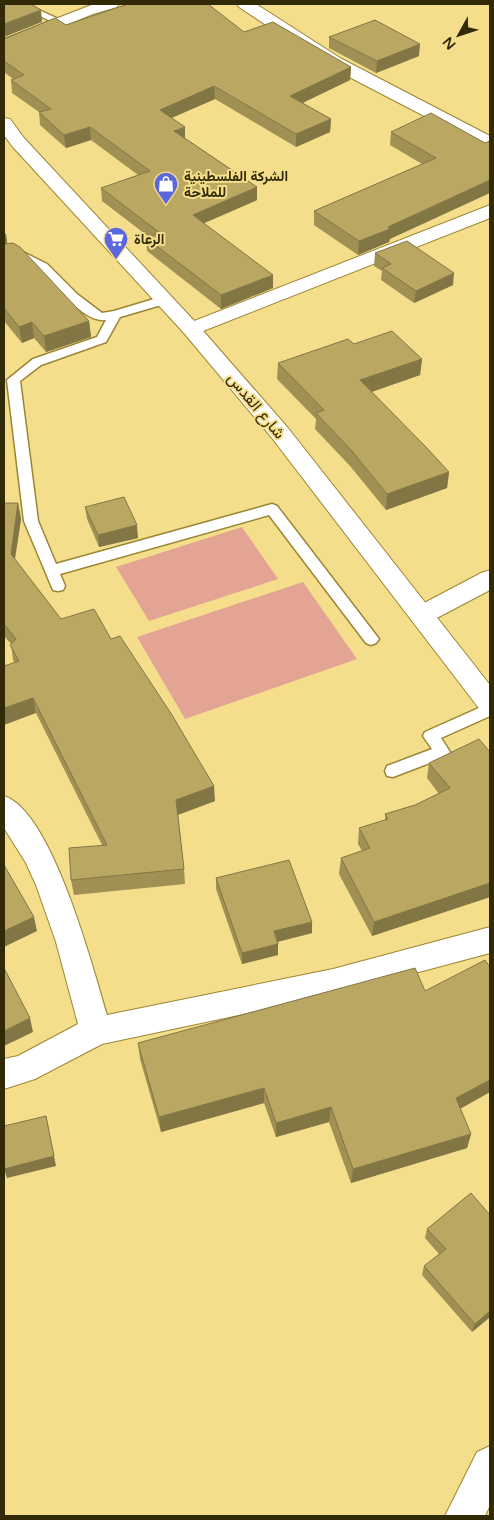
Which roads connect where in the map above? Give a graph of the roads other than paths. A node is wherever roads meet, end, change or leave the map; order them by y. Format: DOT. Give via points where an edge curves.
graph roads {
  1 [pos="19,4"];
  2 [pos="111,4"];
  3 [pos="245,4"];
  4 [pos="60,22"];
  5 [pos="4,45"];
  6 [pos="4,123"];
  7 [pos="490,143"];
  8 [pos="490,211"];
  9 [pos="4,256"];
  10 [pos="164,300"];
  11 [pos="115,316"];
  12 [pos="191,329"];
  13 [pos="51,571"];
  14 [pos="490,579"];
  15 [pos="58,586"];
  16 [pos="422,615"];
  17 [pos="371,639"];
  18 [pos="490,704"];
  19 [pos="490,709"];
  20 [pos="393,771"];
  21 [pos="4,807"];
  22 [pos="490,940"];
  23 [pos="96,1031"];
  24 [pos="4,1074"];
  25 [pos="490,1465"];
  26 [pos="464,1516"];
  1 -- 4 [label="lane"];
  2 -- 4 [label="street"];
  3 -- 7 [label="street" via="334,62"];
  4 -- 5 [label="street"];
  6 -- 10 [label="street, شارع القدس"];
  8 -- 12 [label="street"];
  9 -- 11 [label="lane" via="17,253 43,267 99,317"];
  10 -- 11 [label="lane"];
  10 -- 12 [label="street, شارع القدس"];
  11 -- 13 [label="lane" via="102,339 38,362 13,380 31,520"];
  12 -- 16 [label="street, شارع القدس" via="286,441"];
  13 -- 15 [label="lane"];
  13 -- 17 [label="lane" via="272,509"];
  14 -- 16 [label="street"];
  16 -- 18 [label="street, شارع القدس"];
  19 -- 20 [label="lane" via="431,736 442,752"];
  21 -- 23 [label="street" via="37,854 54,890"];
  22 -- 23 [label="street" via="333,982"];
  23 -- 24 [label="street" via="24,1069"];
  25 -- 26 [label="street"];
}
